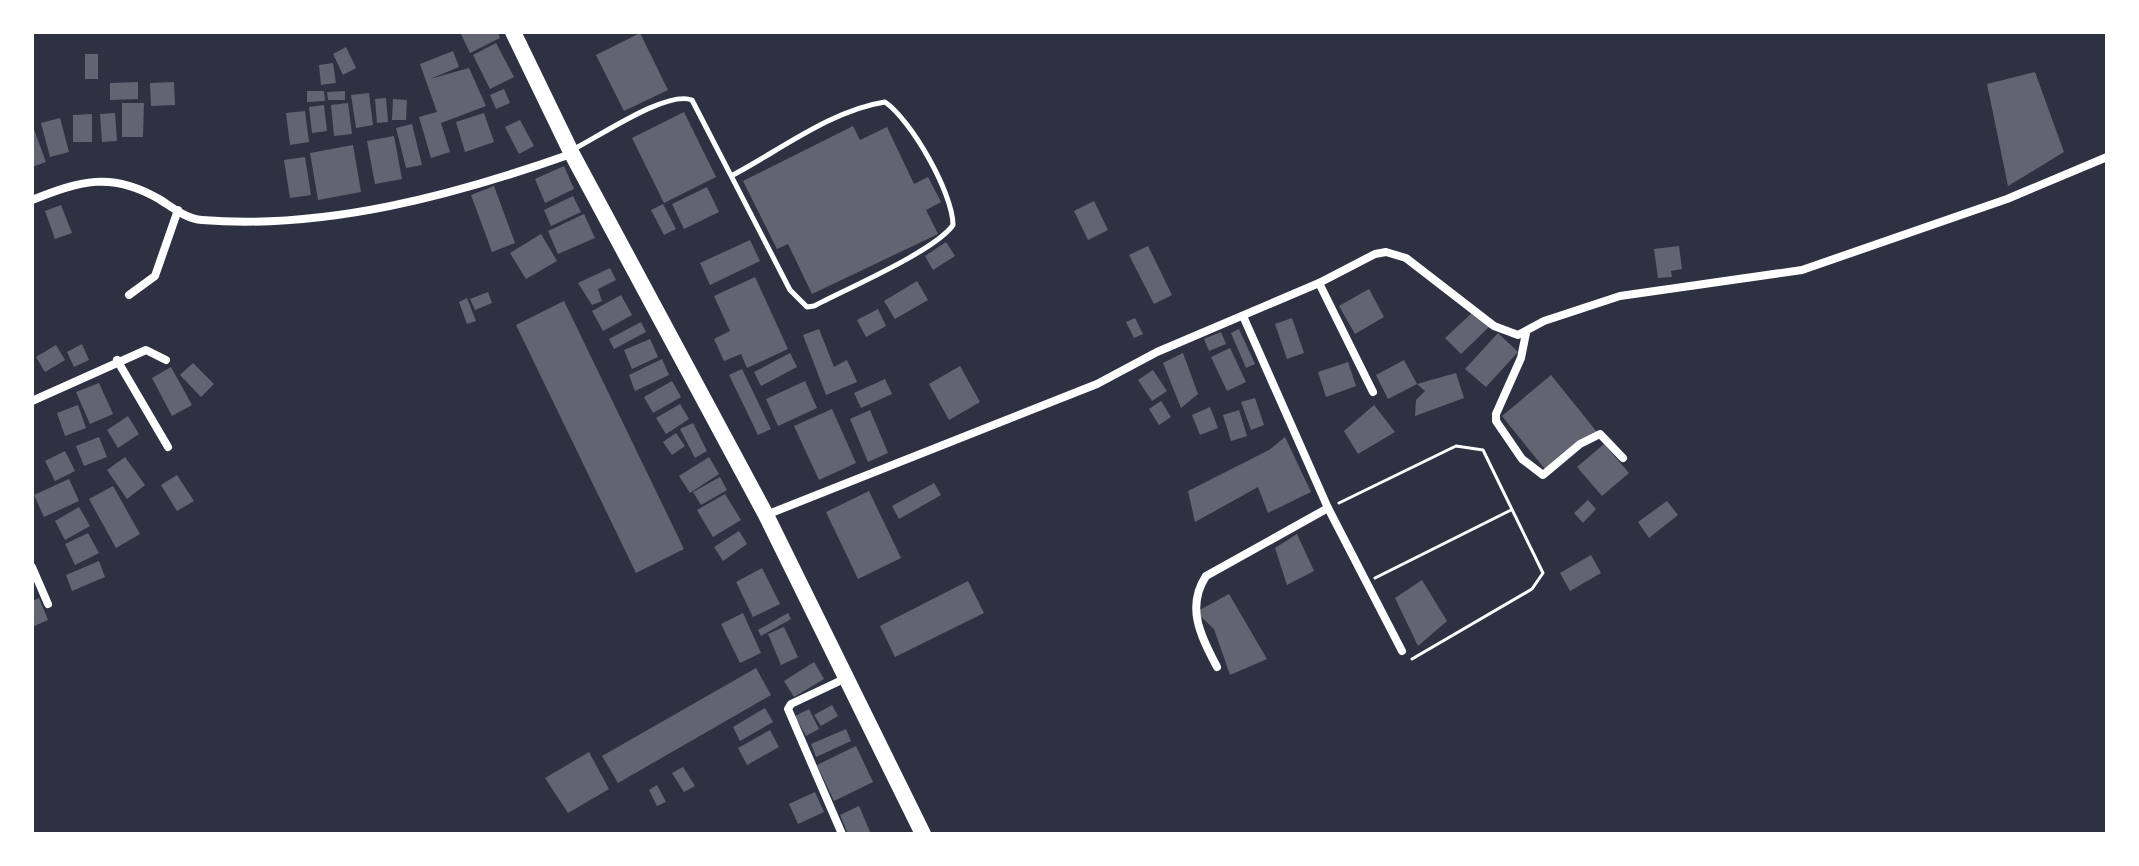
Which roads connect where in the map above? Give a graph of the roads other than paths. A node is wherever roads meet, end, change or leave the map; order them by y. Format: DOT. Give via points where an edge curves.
graph roads {
  1 [pos="513,32"];
  2 [pos="571,152"];
  3 [pos="2107,157"];
  4 [pos="733,175"];
  5 [pos="32,200"];
  6 [pos="178,210"];
  7 [pos="1319,283"];
  8 [pos="129,295"];
  9 [pos="1243,316"];
  10 [pos="1526,333"];
  11 [pos="117,360"];
  12 [pos="166,360"];
  13 [pos="1373,392"];
  14 [pos="32,401"];
  15 [pos="168,447"];
  16 [pos="1623,458"];
  17 [pos="1328,508"];
  18 [pos="766,515"];
  19 [pos="32,567"];
  20 [pos="48,604"];
  21 [pos="1402,651"];
  22 [pos="1217,667"];
  23 [pos="844,679"];
  24 [pos="842,834"];
  25 [pos="923,834"];
  1 -- 2 [label="highway"];
  2 -- 4 [label="lane" via="682,96 698,106"];
  2 -- 6 [label="street" via="431,196 309,218 199,220"];
  2 -- 18 [label="highway"];
  3 -- 10 [label="street" via="2007,199 1802,270 1620,296 1544,321"];
  4 -- 4 [label="lane" via="865,105 885,102 898,111 936,172 953,225 922,249 807,307 790,290"];
  5 -- 6 [label="street" via="79,181 104,180 151,194"];
  6 -- 8 [label="street" via="155,276"];
  7 -- 9 [label="street"];
  7 -- 10 [label="street" via="1375,254 1394,254 1503,332"];
  7 -- 13 [label="street"];
  9 -- 17 [label="street"];
  9 -- 18 [label="street" via="1044,406"];
  10 -- 16 [label="street" via="1496,414 1522,459 1543,475 1600,434"];
  11 -- 12 [label="street" via="146,350"];
  11 -- 14 [label="street"];
  11 -- 15 [label="street"];
  17 -- 21 [label="street"];
  17 -- 22 [label="street" via="1206,576 1199,590 1196,627"];
  18 -- 23 [label="highway"];
  19 -- 20 [label="street"];
  23 -- 24 [label="street" via="788,709"];
  23 -- 25 [label="highway"];
}
